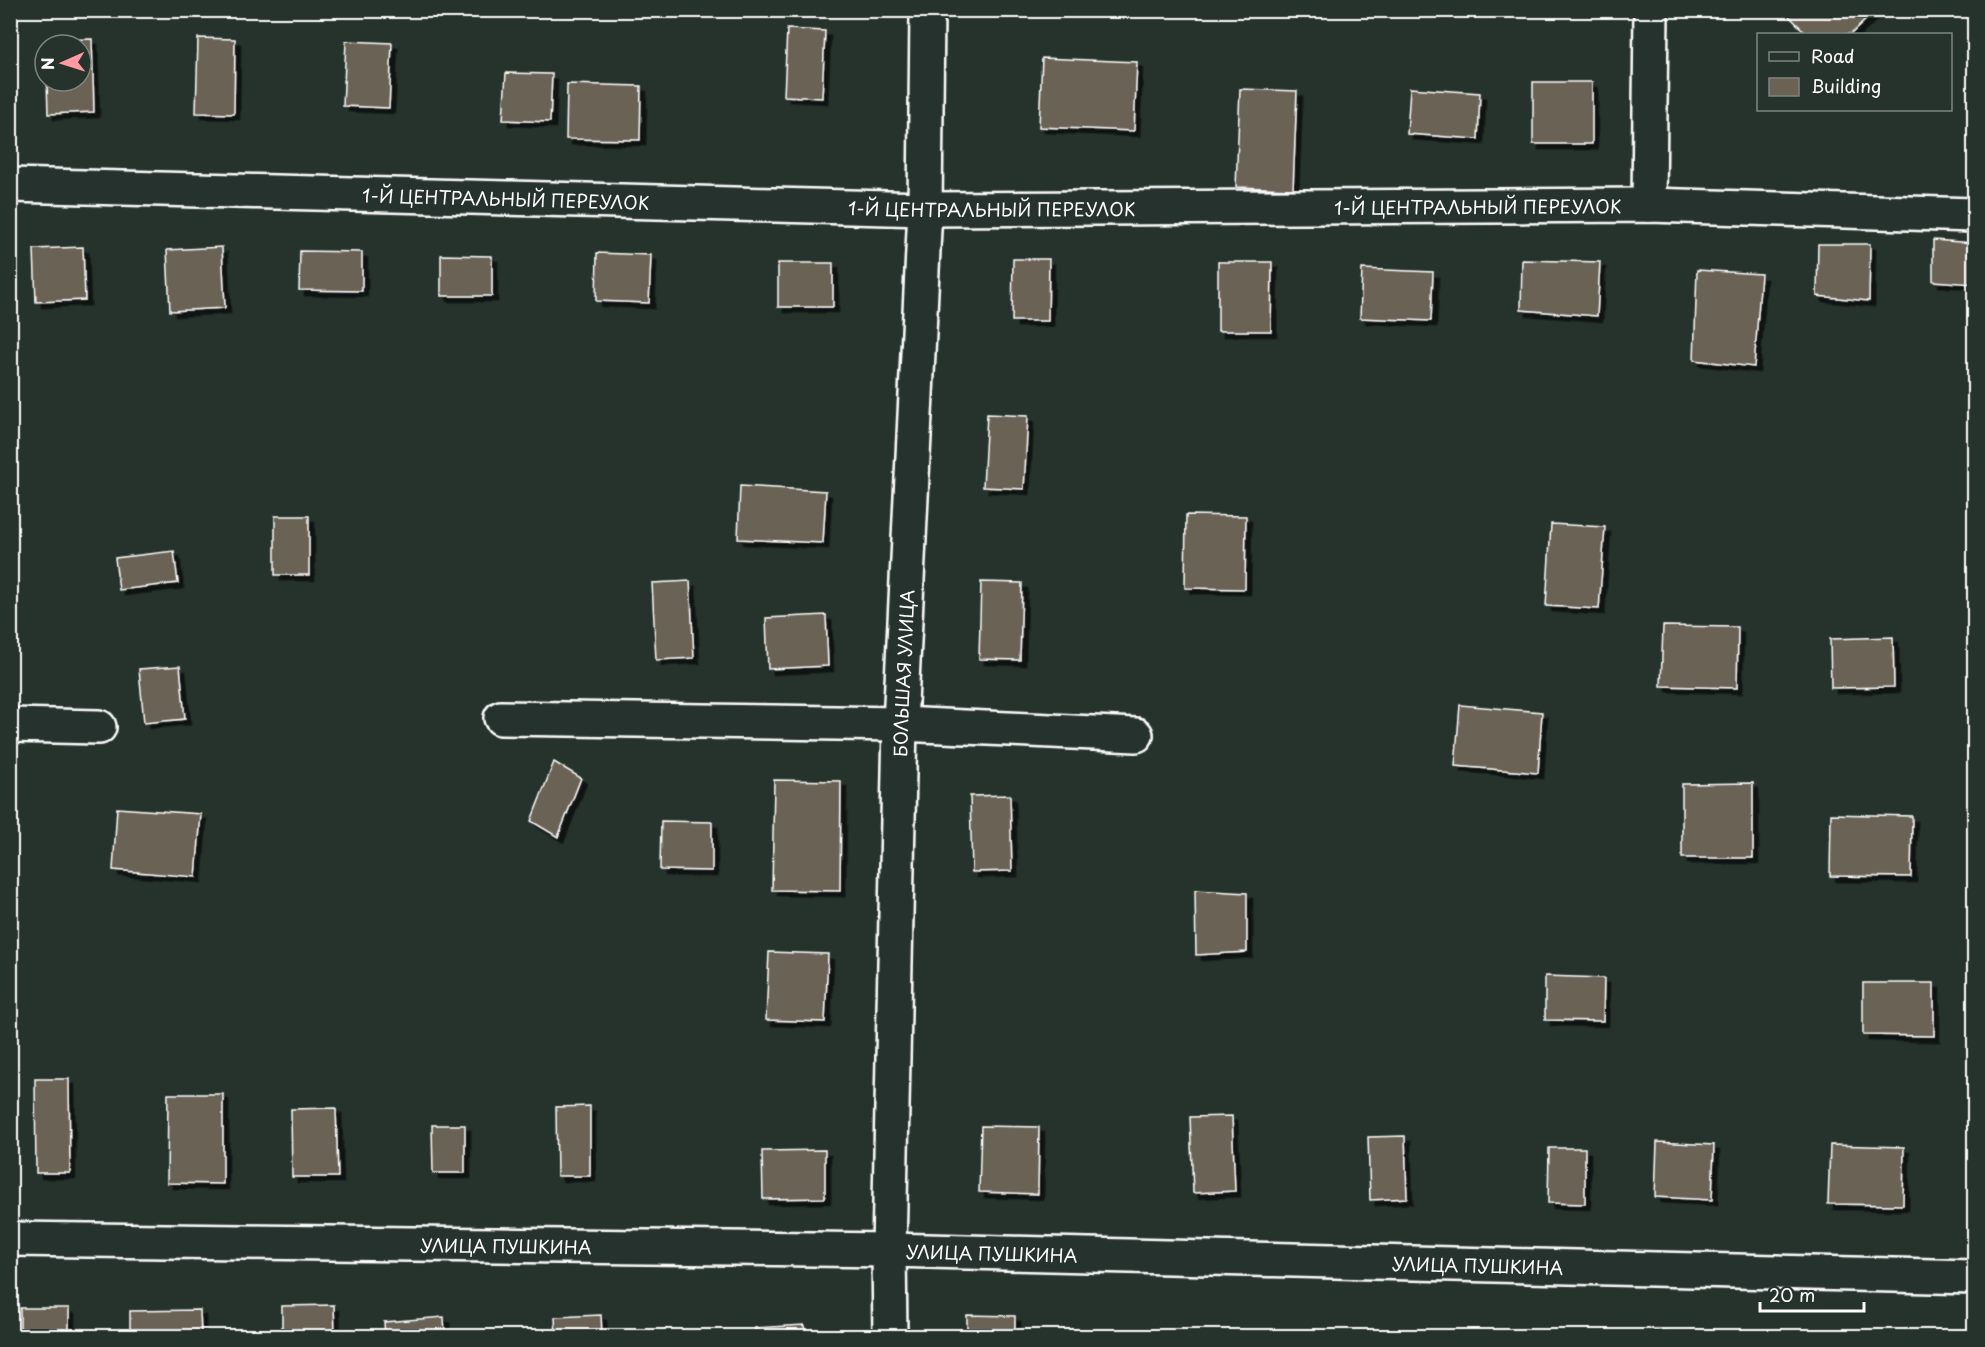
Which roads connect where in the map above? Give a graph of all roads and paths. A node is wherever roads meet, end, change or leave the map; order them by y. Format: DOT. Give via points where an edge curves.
graph roads {
  1 [pos="927,10"];
  2 [pos="1651,10"];
  3 [pos="10,185"];
  4 [pos="1649,206"];
  5 [pos="925,209"];
  6 [pos="1974,215"];
  7 [pos="501,718"];
  8 [pos="900,724"];
  9 [pos="10,725"];
  10 [pos="99,727"];
  11 [pos="1136,735"];
  12 [pos="10,1239"];
  13 [pos="889,1250"];
  14 [pos="1974,1277"];
  15 [pos="890,1336"];
  1 -- 5 [label="street, БОЛЬШАЯ УЛИЦА"];
  2 -- 4 [label="street"];
  3 -- 5 [label="street, 1-Й ЦЕНТРАЛЬНЫЙ ПЕРЕУЛОК"];
  4 -- 5 [label="street, 1-Й ЦЕНТРАЛЬНЫЙ ПЕРЕУЛОК"];
  4 -- 6 [label="street, 1-Й ЦЕНТРАЛЬНЫЙ ПЕРЕУЛОК"];
  5 -- 8 [label="street, БОЛЬШАЯ УЛИЦА"];
  7 -- 8 [label="street"];
  8 -- 11 [label="street"];
  8 -- 13 [label="street, БОЛЬШАЯ УЛИЦА"];
  9 -- 10 [label="street"];
  12 -- 13 [label="street, УЛИЦА ПУШКИНА"];
  13 -- 14 [label="street, УЛИЦА ПУШКИНА"];
  13 -- 15 [label="street, БОЛЬШАЯ УЛИЦА"];
}
